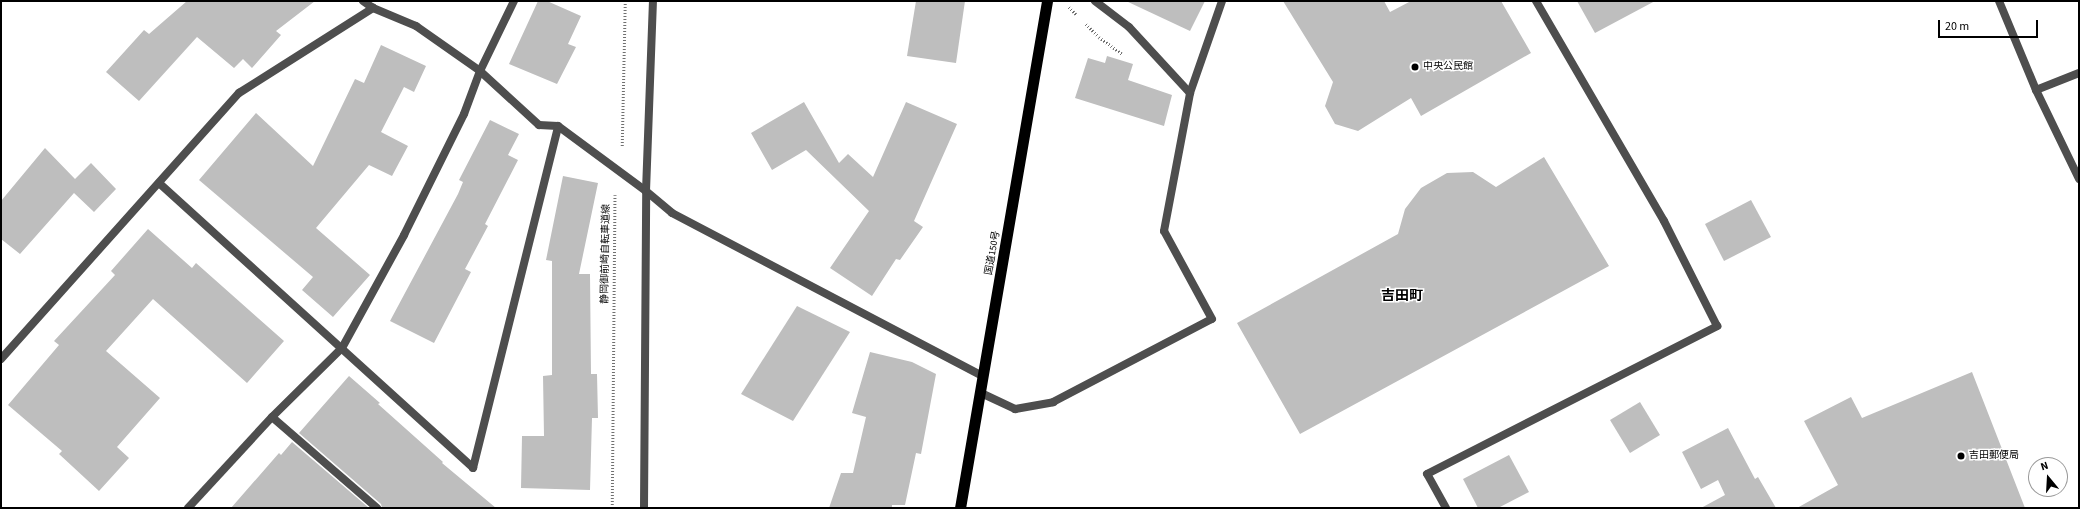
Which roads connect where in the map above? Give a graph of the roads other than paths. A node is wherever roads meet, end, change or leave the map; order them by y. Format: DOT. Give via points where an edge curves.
graph roads {
  1 [pos="363,1"];
  2 [pos="514,1"];
  3 [pos="652,1"];
  4 [pos="1047,1"];
  5 [pos="1094,1"];
  6 [pos="1222,1"];
  7 [pos="1536,1"];
  8 [pos="1999,1"];
  9 [pos="373,8"];
  10 [pos="480,71"];
  11 [pos="2079,73"];
  12 [pos="2036,90"];
  13 [pos="1190,93"];
  14 [pos="558,126"];
  15 [pos="2079,179"];
  16 [pos="159,182"];
  17 [pos="646,191"];
  18 [pos="342,348"];
  19 [pos="1,359"];
  20 [pos="984,377"];
  21 [pos="981,393"];
  22 [pos="272,417"];
  23 [pos="188,508"];
  24 [pos="377,508"];
  25 [pos="644,508"];
  26 [pos="960,508"];
  27 [pos="1446,508"];
  1 -- 9 [label="street"];
  2 -- 10 [label="street"];
  3 -- 17 [label="street"];
  4 -- 20 [label="highway, 国道150号"];
  5 -- 13 [label="street" via="1129,28"];
  6 -- 13 [label="street"];
  7 -- 27 [label="street" via="1664,220 1718,326 1427,474"];
  8 -- 12 [label="street"];
  9 -- 10 [label="street" via="416,26"];
  9 -- 16 [label="street" via="239,93"];
  10 -- 14 [label="street" via="539,125"];
  10 -- 18 [label="street" via="464,114 404,235"];
  11 -- 12 [label="street"];
  12 -- 15 [label="street"];
  13 -- 21 [label="street" via="1164,231 1212,319 1053,402 1015,408"];
  14 -- 17 [label="street"];
  14 -- 18 [label="street" via="473,468"];
  16 -- 18 [label="street"];
  16 -- 19 [label="street"];
  17 -- 20 [label="street" via="672,213"];
  17 -- 25 [label="street"];
  18 -- 22 [label="street"];
  20 -- 21 [label="highway, 国道150号"];
  21 -- 26 [label="highway, 国道150号"];
  22 -- 23 [label="street"];
  22 -- 24 [label="street"];
}
